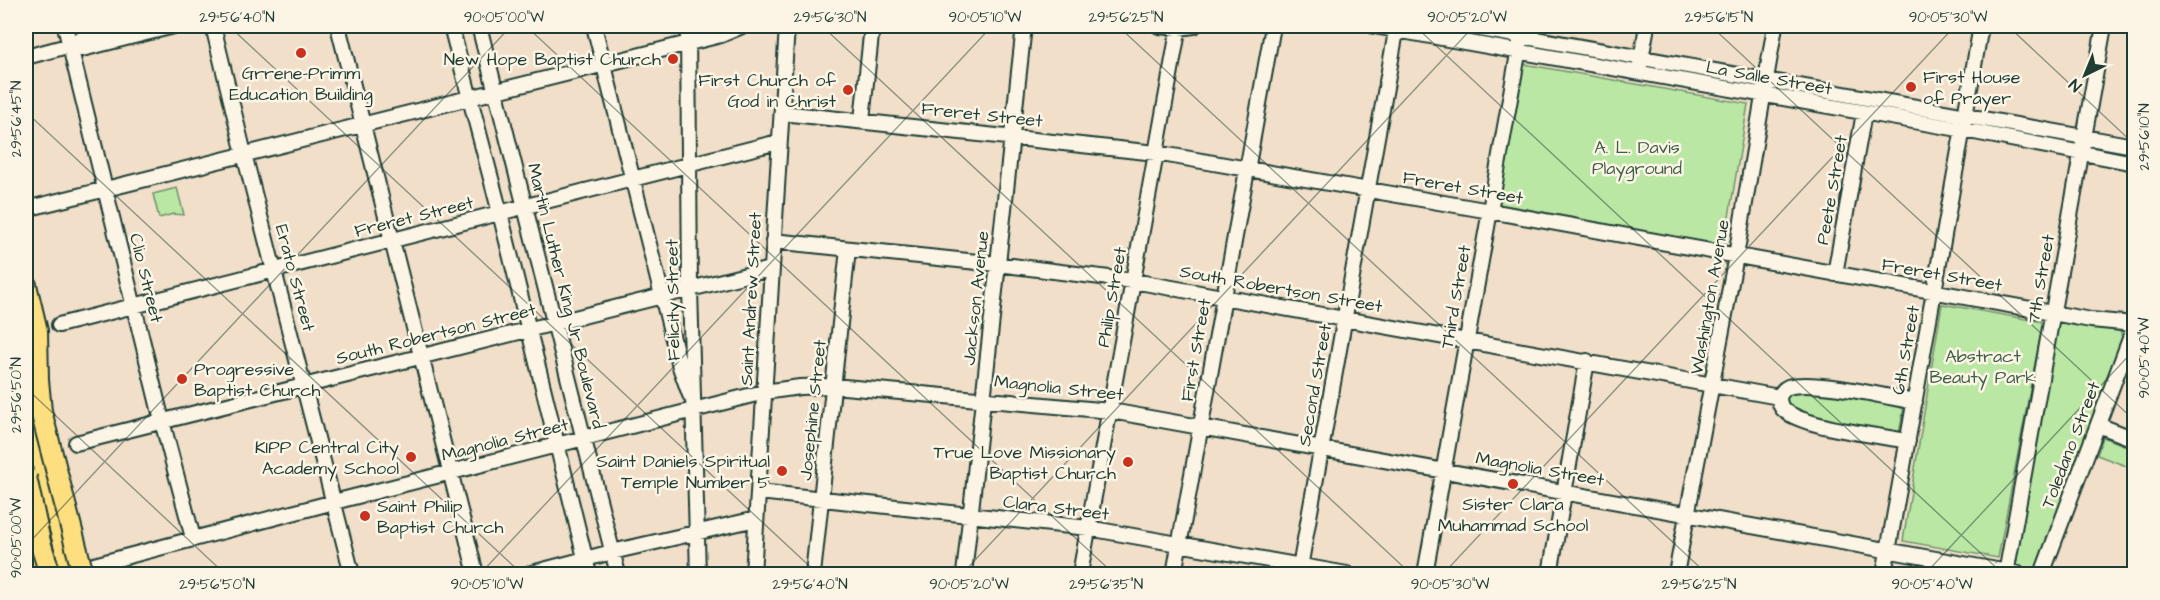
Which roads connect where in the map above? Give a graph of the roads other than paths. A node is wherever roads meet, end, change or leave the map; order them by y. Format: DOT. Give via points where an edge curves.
graph roads {
  1 [pos="65,26"];
  2 [pos="132,26"];
  3 [pos="174,26"];
  4 [pos="213,26"];
  5 [pos="338,26"];
  6 [pos="451,26"];
  7 [pos="478,26"];
  8 [pos="594,26"];
  9 [pos="688,26"];
  10 [pos="742,26"];
  11 [pos="787,26"];
  12 [pos="872,26"];
  13 [pos="1024,26"];
  14 [pos="1159,26"];
  15 [pos="1194,26"];
  16 [pos="1273,26"];
  17 [pos="1374,26"];
  18 [pos="1464,26"];
  19 [pos="1647,26"];
  20 [pos="1775,26"];
  21 [pos="1982,26"];
  22 [pos="2104,26"];
  23 [pos="1178,27"];
  24 [pos="1397,28"];
  25 [pos="1522,31"];
  26 [pos="688,43"];
  27 [pos="73,45"];
  28 [pos="1518,52"];
  29 [pos="26,57"];
  30 [pos="1641,57"];
  31 [pos="604,64"];
  32 [pos="1638,73"];
  33 [pos="1765,80"];
  34 [pos="495,92"];
  35 [pos="1762,95"];
  36 [pos="470,98"];
  37 [pos="782,113"];
  38 [pos="1864,113"];
  39 [pos="1966,116"];
  40 [pos="862,120"];
  41 [pos="363,125"];
  42 [pos="1964,130"];
  43 [pos="1011,136"];
  44 [pos="2085,138"];
  45 [pos="778,142"];
  46 [pos="2134,146"];
  47 [pos="2082,152"];
  48 [pos="1156,153"];
  49 [pos="244,154"];
  50 [pos="2134,163"];
  51 [pos="689,165"];
  52 [pos="1247,169"];
  53 [pos="633,179"];
  54 [pos="105,189"];
  55 [pos="1367,189"];
  56 [pos="525,207"];
  57 [pos="26,209"];
  58 [pos="1490,211"];
  59 [pos="500,213"];
  60 [pos="392,241"];
  61 [pos="773,241"];
  62 [pos="848,249"];
  63 [pos="1736,256"];
  64 [pos="997,264"];
  65 [pos="770,269"];
  66 [pos="275,271"];
  67 [pos="1835,274"];
  68 [pos="1134,281"];
  69 [pos="26,285"];
  70 [pos="690,289"];
  71 [pos="1935,291"];
  72 [pos="662,295"];
  73 [pos="1224,298"];
  74 [pos="134,306"];
  75 [pos="2053,313"];
  76 [pos="1345,318"];
  77 [pos="555,323"];
  78 [pos="59,325"];
  79 [pos="2134,326"];
  80 [pos="26,327"];
  81 [pos="527,330"];
  82 [pos="1467,340"];
  83 [pos="421,356"];
  84 [pos="1587,361"];
  85 [pos="305,385"];
  86 [pos="1712,385"];
  87 [pos="833,386"];
  88 [pos="30,389"];
  89 [pos="764,392"];
  90 [pos="1779,397"];
  91 [pos="983,398"];
  92 [pos="1915,402"];
  93 [pos="695,410"];
  94 [pos="1111,411"];
  95 [pos="162,421"];
  96 [pos="2098,425"];
  97 [pos="1201,427"];
  98 [pos="584,439"];
  99 [pos="2134,439"];
  100 [pos="1908,441"];
  101 [pos="76,443"];
  102 [pos="556,445"];
  103 [pos="1322,448"];
  104 [pos="1443,470"];
  105 [pos="450,472"];
  106 [pos="26,477"];
  107 [pos="759,492"];
  108 [pos="1564,492"];
  109 [pos="821,499"];
  110 [pos="334,502"];
  111 [pos="54,512"];
  112 [pos="1688,514"];
  113 [pos="971,516"];
  114 [pos="756,519"];
  115 [pos="1088,528"];
  116 [pos="697,532"];
  117 [pos="26,537"];
  118 [pos="193,538"];
  119 [pos="1179,545"];
  120 [pos="1889,550"];
  121 [pos="612,552"];
  122 [pos="26,557"];
  123 [pos="585,560"];
  124 [pos="1299,570"];
  125 [pos="28,574"];
  126 [pos="50,574"];
  127 [pos="70,574"];
  128 [pos="352,574"];
  129 [pos="476,574"];
  130 [pos="528,574"];
  131 [pos="589,574"];
  132 [pos="618,574"];
  133 [pos="698,574"];
  134 [pos="753,574"];
  135 [pos="813,574"];
  136 [pos="964,574"];
  137 [pos="1080,574"];
  138 [pos="1174,574"];
  139 [pos="1347,574"];
  140 [pos="1425,574"];
  141 [pos="1550,574"];
  142 [pos="1676,574"];
  143 [pos="1884,574"];
  144 [pos="2011,574"];
  145 [pos="2042,574"];
  1 -- 27 [label="street, Clio Street"];
  2 -- 27 [label="street" via="80,39"];
  3 -- 27 [label="street" via="82,49"];
  4 -- 49 [label="street, Erato Street"];
  5 -- 41 [label="street"];
  6 -- 36 [label="street"];
  7 -- 34 [label="street, Martin Luther King Jr Boulevard"];
  8 -- 31 [label="street"];
  9 -- 26 [label="street, Felicity Street"];
  10 -- 26 [label="street"];
  11 -- 37 [label="street, Saint Andrew Street"];
  12 -- 40 [label="street"];
  13 -- 43 [label="street, Jackson Avenue"];
  14 -- 23 [label="street"];
  15 -- 23 [label="street"];
  16 -- 52 [label="street, First Street"];
  17 -- 24 [label="street, La Salle Street"];
  18 -- 25 [label="street, La Salle Street"];
  19 -- 30 [label="street"];
  20 -- 33 [label="street, Washington Avenue"];
  21 -- 39 [label="street, 6th Street"];
  22 -- 44 [label="street, 7th Street"];
  23 -- 48 [label="street, Philip Street"];
  24 -- 28 [label="street, La Salle Street"];
  24 -- 55 [label="street, Second Street"];
  25 -- 28 [label="street, Third Street"];
  25 -- 30 [label="street, La Salle Street"];
  26 -- 31 [label="street"];
  26 -- 51 [label="street, Felicity Street"];
  27 -- 29 [label="street"];
  27 -- 54 [label="street, Clio Street"];
  28 -- 32 [label="street, La Salle Street"];
  28 -- 58 [label="street, Third Street"];
  30 -- 32 [label="street"];
  30 -- 33 [label="street, La Salle Street"];
  31 -- 34 [label="street"];
  31 -- 53 [label="street"];
  32 -- 35 [label="street, La Salle Street"];
  33 -- 35 [label="street, Washington Avenue"];
  33 -- 39 [label="street, La Salle Street"];
  34 -- 36 [label="street"];
  34 -- 56 [label="street, Martin Luther King Jr Boulevard"];
  35 -- 38 [label="street, La Salle Street"];
  35 -- 63 [label="street, Washington Avenue"];
  36 -- 41 [label="street"];
  36 -- 59 [label="street"];
  37 -- 40 [label="street, Freret Street"];
  37 -- 45 [label="street, Saint Andrew Street"];
  38 -- 42 [label="street, La Salle Street"];
  38 -- 67 [label="street, Peete Street"];
  39 -- 42 [label="street, 6th Street"];
  39 -- 44 [label="street, La Salle Street"];
  40 -- 43 [label="street, Freret Street"];
  41 -- 49 [label="street"];
  41 -- 60 [label="street"];
  42 -- 47 [label="street, La Salle Street"];
  42 -- 71 [label="street, 6th Street"];
  43 -- 48 [label="street, Freret Street"];
  43 -- 64 [label="street, Jackson Avenue"];
  44 -- 46 [label="street, La Salle Street"];
  44 -- 47 [label="street, 7th Street"];
  45 -- 51 [label="street, Freret Street"];
  45 -- 61 [label="street, Saint Andrew Street"];
  47 -- 50 [label="street, La Salle Street"];
  47 -- 75 [label="street, 7th Street"];
  48 -- 52 [label="street, Freret Street"];
  48 -- 68 [label="street, Philip Street"];
  49 -- 54 [label="street"];
  49 -- 66 [label="street, Erato Street"];
  51 -- 53 [label="street, Freret Street"];
  51 -- 70 [label="street, Felicity Street"];
  52 -- 55 [label="street, Freret Street"];
  52 -- 73 [label="street, First Street"];
  53 -- 56 [label="street, Freret Street"];
  53 -- 72 [label="street"];
  54 -- 57 [label="street"];
  54 -- 74 [label="street, Clio Street"];
  55 -- 58 [label="street, Freret Street"];
  55 -- 76 [label="street, Second Street"];
  56 -- 59 [label="street, Freret Street"];
  56 -- 77 [label="street, Martin Luther King Jr Boulevard"];
  58 -- 63 [label="street, Freret Street"];
  58 -- 82 [label="street, Third Street"];
  59 -- 60 [label="street, Freret Street"];
  59 -- 81 [label="street"];
  60 -- 66 [label="street, Freret Street"];
  60 -- 83 [label="street"];
  61 -- 62 [label="street, South Robertson Street"];
  61 -- 65 [label="street, Saint Andrew Street"];
  62 -- 64 [label="street, South Robertson Street"];
  62 -- 87 [label="street, Josephine Street"];
  63 -- 67 [label="street, Freret Street"];
  63 -- 86 [label="street, Washington Avenue"];
  64 -- 68 [label="street, South Robertson Street"];
  64 -- 91 [label="street, Jackson Avenue"];
  65 -- 70 [label="street, South Robertson Street"];
  65 -- 89 [label="street, Saint Andrew Street"];
  66 -- 74 [label="street, Freret Street"];
  66 -- 85 [label="street, Erato Street"];
  67 -- 71 [label="street, Freret Street"];
  68 -- 73 [label="street, South Robertson Street"];
  68 -- 94 [label="street, Philip Street"];
  69 -- 88 [label="highway" via="37,331"];
  70 -- 72 [label="street, South Robertson Street"];
  70 -- 93 [label="street, Felicity Street"];
  71 -- 75 [label="street, Freret Street"];
  71 -- 92 [label="street, 6th Street"];
  72 -- 77 [label="street, South Robertson Street"];
  72 -- 93 [label="street"];
  73 -- 76 [label="street, South Robertson Street"];
  73 -- 97 [label="street, First Street"];
  74 -- 78 [label="street, Freret Street"];
  74 -- 95 [label="street, Clio Street"];
  75 -- 79 [label="street, Freret Street"];
  75 -- 144 [label="street, 7th Street"];
  76 -- 82 [label="street, South Robertson Street"];
  76 -- 103 [label="street, Second Street"];
  77 -- 81 [label="street, South Robertson Street"];
  77 -- 98 [label="street, Martin Luther King Jr Boulevard"];
  79 -- 96 [label="street, Toledano Street"];
  80 -- 88 [label="main road"];
  81 -- 83 [label="street, South Robertson Street"];
  81 -- 102 [label="street"];
  82 -- 84 [label="street, South Robertson Street"];
  82 -- 104 [label="street, Third Street"];
  83 -- 85 [label="street, South Robertson Street"];
  83 -- 105 [label="street"];
  84 -- 86 [label="street, South Robertson Street"];
  84 -- 108 [label="street"];
  85 -- 95 [label="street, South Robertson Street"];
  85 -- 110 [label="street, Erato Street"];
  86 -- 90 [label="street, South Robertson Street"];
  86 -- 112 [label="street, Washington Avenue"];
  87 -- 89 [label="street, Magnolia Street"];
  87 -- 91 [label="street, Magnolia Street"];
  87 -- 109 [label="street, Josephine Street"];
  88 -- 111 [label="main road"];
  88 -- 127 [label="highway, bridge" via="41,411"];
  89 -- 93 [label="street, Magnolia Street"];
  89 -- 107 [label="street, Saint Andrew Street"];
  90 -- 92 [label="street" via="1790,387 1821,386"];
  90 -- 100 [label="street" via="1786,412 1810,421"];
  91 -- 94 [label="street, Magnolia Street"];
  91 -- 113 [label="street, Jackson Avenue"];
  92 -- 100 [label="street, 6th Street"];
  93 -- 98 [label="street, Magnolia Street"];
  93 -- 116 [label="street, Felicity Street"];
  94 -- 97 [label="street, Magnolia Street"];
  94 -- 115 [label="street, Philip Street"];
  95 -- 101 [label="street, South Robertson Street"];
  95 -- 118 [label="street, Clio Street"];
  96 -- 99 [label="street"];
  96 -- 145 [label="street, Toledano Street"];
  97 -- 103 [label="street, Magnolia Street"];
  97 -- 119 [label="street, First Street"];
  98 -- 102 [label="street, Magnolia Street"];
  98 -- 121 [label="street, Martin Luther King Jr Boulevard"];
  100 -- 120 [label="street, 6th Street"];
  102 -- 105 [label="street, Magnolia Street"];
  102 -- 123 [label="street"];
  103 -- 104 [label="street, Magnolia Street"];
  103 -- 124 [label="street, Second Street"];
  104 -- 108 [label="street, Magnolia Street"];
  104 -- 140 [label="street, Third Street"];
  105 -- 110 [label="street, Magnolia Street"];
  105 -- 129 [label="street"];
  106 -- 126 [label="highway, bridge"];
  107 -- 109 [label="street, Clara Street"];
  107 -- 114 [label="street, Saint Andrew Street"];
  108 -- 112 [label="street, Magnolia Street"];
  108 -- 141 [label="street"];
  109 -- 113 [label="street, Clara Street"];
  109 -- 135 [label="street, Josephine Street"];
  110 -- 118 [label="street, Magnolia Street"];
  110 -- 128 [label="street, Erato Street"];
  111 -- 117 [label="main road" via="40,529"];
  111 -- 127 [label="main road"];
  112 -- 120 [label="street, Magnolia Street"];
  112 -- 142 [label="street, Washington Avenue"];
  113 -- 115 [label="street, Clara Street"];
  113 -- 136 [label="street, Jackson Avenue"];
  114 -- 116 [label="street"];
  114 -- 134 [label="street, Saint Andrew Street"];
  115 -- 119 [label="street, Clara Street"];
  115 -- 137 [label="street, Philip Street"];
  116 -- 121 [label="street"];
  116 -- 133 [label="street, Felicity Street"];
  118 -- 127 [label="street, Magnolia Street"];
  119 -- 124 [label="street, Clara Street"];
  119 -- 138 [label="street, First Street"];
  120 -- 143 [label="street, 6th Street"];
  120 -- 144 [label="street, Magnolia Street"];
  121 -- 123 [label="street"];
  121 -- 132 [label="street, Martin Luther King Jr Boulevard"];
  122 -- 125 [label="highway"];
  123 -- 130 [label="street"];
  123 -- 131 [label="street"];
  124 -- 139 [label="street, Clara Street"];
}
